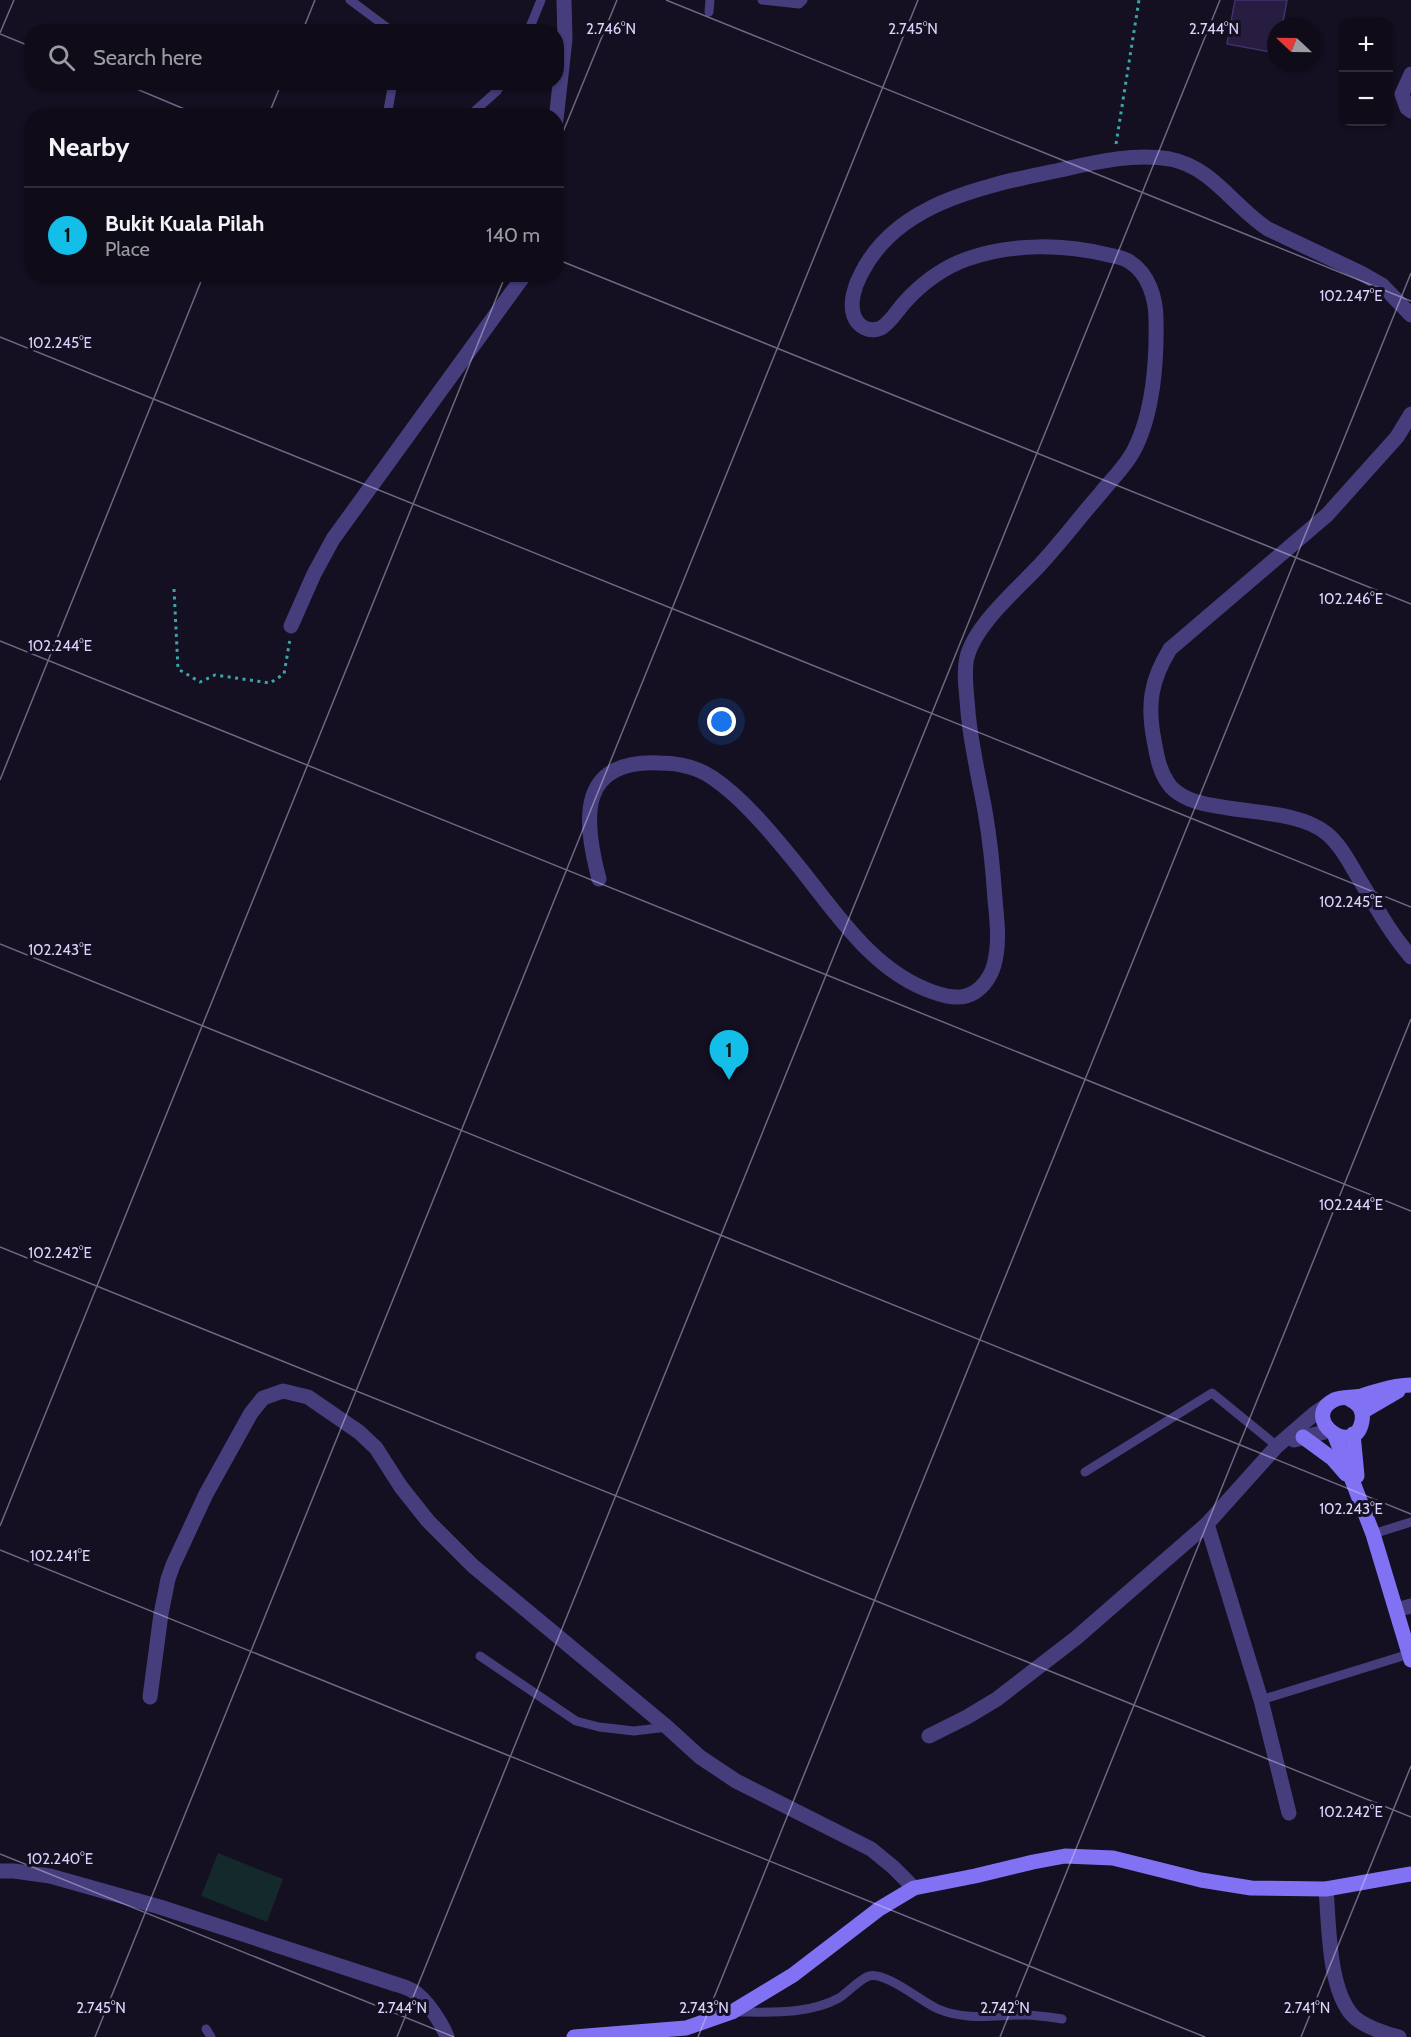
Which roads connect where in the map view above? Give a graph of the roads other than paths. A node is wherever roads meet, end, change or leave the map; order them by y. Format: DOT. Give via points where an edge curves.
graph roads {
  1 [pos="350,0"];
  2 [pos="542,0"];
  3 [pos="564,0"];
  4 [pos="710,0"];
  5 [pos="762,0"];
  6 [pos="803,0"];
  7 [pos="709,12"];
  8 [pos="382,24"];
  9 [pos="532,24"];
  10 [pos="564,48"];
  11 [pos="1411,74"];
  12 [pos="392,90"];
  13 [pos="498,90"];
  14 [pos="559,90"];
  15 [pos="388,108"];
  16 [pos="478,108"];
  17 [pos="557,108"];
  18 [pos="1411,111"];
  19 [pos="519,282"];
  20 [pos="1411,315"];
  21 [pos="1411,414"];
  22 [pos="291,626"];
  23 [pos="598,879"];
  24 [pos="1411,957"];
  25 [pos="1410,1385"];
  26 [pos="1349,1399"];
  27 [pos="1327,1405"];
  28 [pos="1362,1412"];
  29 [pos="1332,1433"];
  30 [pos="1353,1434"];
  31 [pos="1303,1437"];
  32 [pos="1276,1446"];
  33 [pos="1085,1472"];
  34 [pos="1357,1489"];
  35 [pos="1411,1522"];
  36 [pos="1207,1524"];
  37 [pos="1373,1534"];
  38 [pos="1404,1608"];
  39 [pos="480,1656"];
  40 [pos="1410,1658"];
  41 [pos="150,1696"];
  42 [pos="1261,1700"];
  43 [pos="668,1727"];
  44 [pos="929,1736"];
  45 [pos="1289,1813"];
  46 [pos="0,1871"];
  47 [pos="1411,1874"];
  48 [pos="914,1888"];
  49 [pos="1326,1889"];
  50 [pos="732,2012"];
  51 [pos="1062,2019"];
  52 [pos="685,2033"];
  53 [pos="447,2037"];
  54 [pos="574,2037"];
  55 [pos="1399,2037"];
  1 -- 8 [label="lane"];
  2 -- 9 [label="lane"];
  3 -- 10 [label="street"];
  4 -- 7 [label="lane"];
  5 -- 6 [label="lane" via="799,4"];
  11 -- 18 [label="street" via="1402,94"];
  12 -- 15 [label="lane"];
  13 -- 16 [label="lane"];
  14 -- 17 [label="street"];
  19 -- 22 [label="street" via="333,539"];
  20 -- 23 [label="street" via="1382,285 1268,229 1214,181 1186,163 1167,158 1114,159 975,189 936,204 902,226 876,249 854,292 855,320 870,330 879,329 936,274 991,252 1028,247 1091,251 1122,258 1142,272 1153,294 1156,316 1148,414 1131,456 988,621 968,652 970,732 991,854 998,928 993,971 971,996 958,998 934,993 906,980 858,939 750,811 715,779 676,763 630,763 612,770 601,782 592,797 589,824"];
  21 -- 24 [label="street" via="1397,437 1327,515 1170,649 1152,683 1151,707 1160,769 1169,786 1197,802 1278,814 1303,820 1326,832"];
  25 -- 26 [label="street"];
  25 -- 28 [label="street"];
  26 -- 27 [label="street" via="1337,1399"];
  26 -- 28 [label="street"];
  27 -- 29 [label="street" via="1324,1423"];
  27 -- 32 [label="street"];
  28 -- 30 [label="street" via="1361,1425"];
  29 -- 30 [label="street" via="1348,1437"];
  29 -- 31 [label="street"];
  29 -- 34 [label="street"];
  30 -- 34 [label="street"];
  31 -- 32 [label="street"];
  31 -- 34 [label="street" via="1333,1459"];
  32 -- 33 [label="lane" via="1212,1393"];
  32 -- 36 [label="street"];
  34 -- 37 [label="street"];
  35 -- 37 [label="lane"];
  36 -- 42 [label="street"];
  36 -- 44 [label="street" via="1076,1638 997,1699"];
  37 -- 38 [label="street"];
  38 -- 40 [label="street"];
  39 -- 43 [label="lane" via="576,1721 634,1731"];
  40 -- 42 [label="lane"];
  41 -- 43 [label="street" via="161,1614 173,1565 206,1494 251,1413 263,1398 283,1390 308,1397 359,1432 376,1448 428,1521 472,1566"];
  42 -- 45 [label="street"];
  43 -- 48 [label="street" via="700,1757 736,1781 871,1850"];
  46 -- 53 [label="street" via="50,1876 160,1907 415,1991"];
  47 -- 49 [label="street"];
  48 -- 49 [label="street" via="1065,1856 1087,1856 1113,1858 1251,1888"];
  48 -- 50 [label="street" via="830,1944 793,1975"];
  49 -- 55 [label="street" via="1336,1986 1353,2016"];
  50 -- 51 [label="lane" via="810,2008 838,1998 868,1976 880,1976 952,2014"];
  50 -- 52 [label="street"];
  52 -- 54 [label="street"];
}
